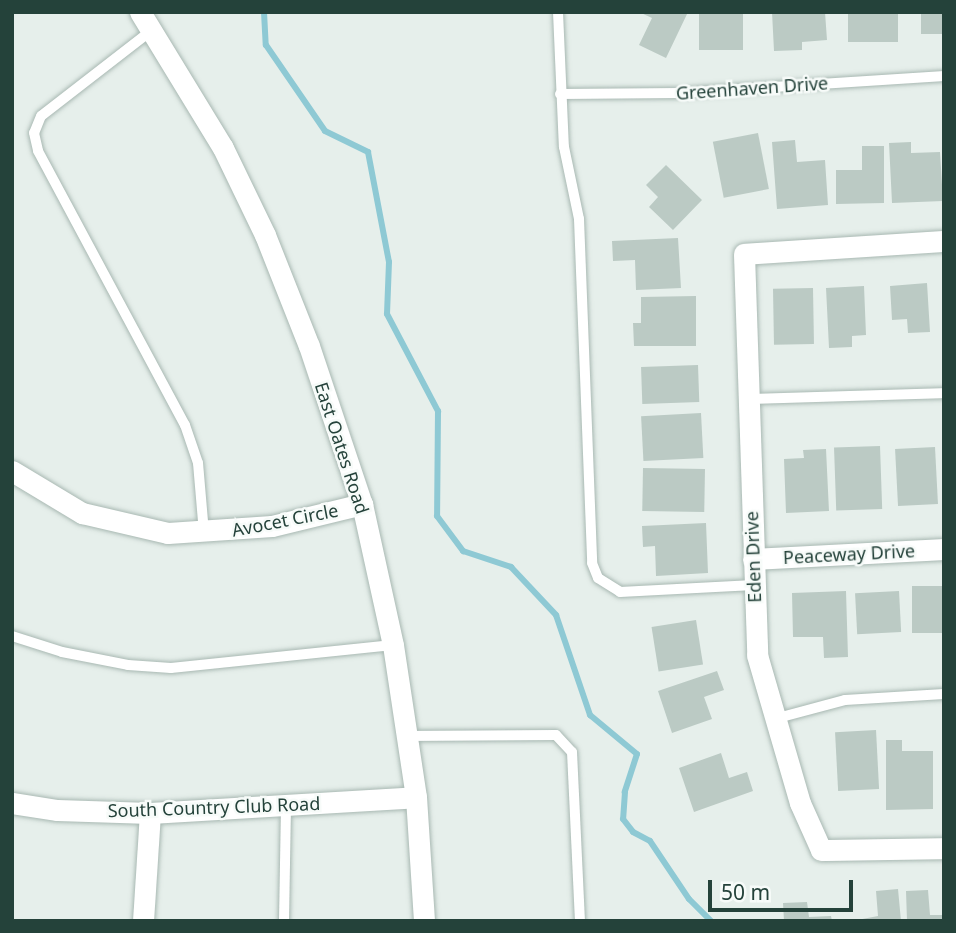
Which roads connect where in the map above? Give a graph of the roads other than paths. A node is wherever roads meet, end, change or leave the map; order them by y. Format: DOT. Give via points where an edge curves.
graph roads {
  1 [pos="558,12"];
  2 [pos="146,21"];
  3 [pos="944,76"];
  4 [pos="560,94"];
  5 [pos="944,241"];
  6 [pos="944,393"];
  7 [pos="747,399"];
  8 [pos="12,471"];
  9 [pos="362,504"];
  10 [pos="204,533"];
  11 [pos="944,549"];
  12 [pos="753,559"];
  13 [pos="754,585"];
  14 [pos="12,636"];
  15 [pos="393,645"];
  16 [pos="944,694"];
  17 [pos="774,719"];
  18 [pos="404,736"];
  19 [pos="416,797"];
  20 [pos="12,803"];
  21 [pos="286,806"];
  22 [pos="150,813"];
  23 [pos="944,848"];
  24 [pos="143,921"];
  25 [pos="284,921"];
  26 [pos="424,921"];
  27 [pos="580,921"];
  1 -- 4 [label="lane"];
  2 -- 9 [label="street, East Oates Road" via="223,148 265,235 309,346"];
  2 -- 10 [label="lane" via="41,116 34,133 37,151 186,425 198,463"];
  3 -- 4 [label="lane, Greenhaven Drive" via="680,93"];
  4 -- 13 [label="lane" via="566,163 579,219 587,519 598,578 620,592"];
  5 -- 7 [label="street, Eden Drive" via="744,254"];
  6 -- 7 [label="lane"];
  7 -- 12 [label="street, Eden Drive"];
  8 -- 10 [label="street, Avocet Circle" via="82,513 145,530"];
  9 -- 10 [label="street, Avocet Circle" via="272,526"];
  9 -- 15 [label="street, East Oates Road"];
  11 -- 12 [label="street, Peaceway Drive"];
  12 -- 13 [label="street, Eden Drive"];
  13 -- 17 [label="street, Eden Drive" via="757,655"];
  14 -- 15 [label="lane" via="128,665 171,667"];
  15 -- 18 [label="street, East Oates Road"];
  16 -- 17 [label="lane" via="845,700"];
  17 -- 23 [label="street, Eden Drive" via="800,803 821,850"];
  18 -- 19 [label="street, East Oates Road"];
  18 -- 27 [label="lane" via="556,735 572,752"];
  19 -- 21 [label="street, South Country Club Road"];
  19 -- 26 [label="street, East Oates Road"];
  20 -- 22 [label="street, South Country Club Road" via="57,810"];
  21 -- 22 [label="street, South Country Club Road"];
  21 -- 25 [label="lane"];
  22 -- 24 [label="street"];
}
